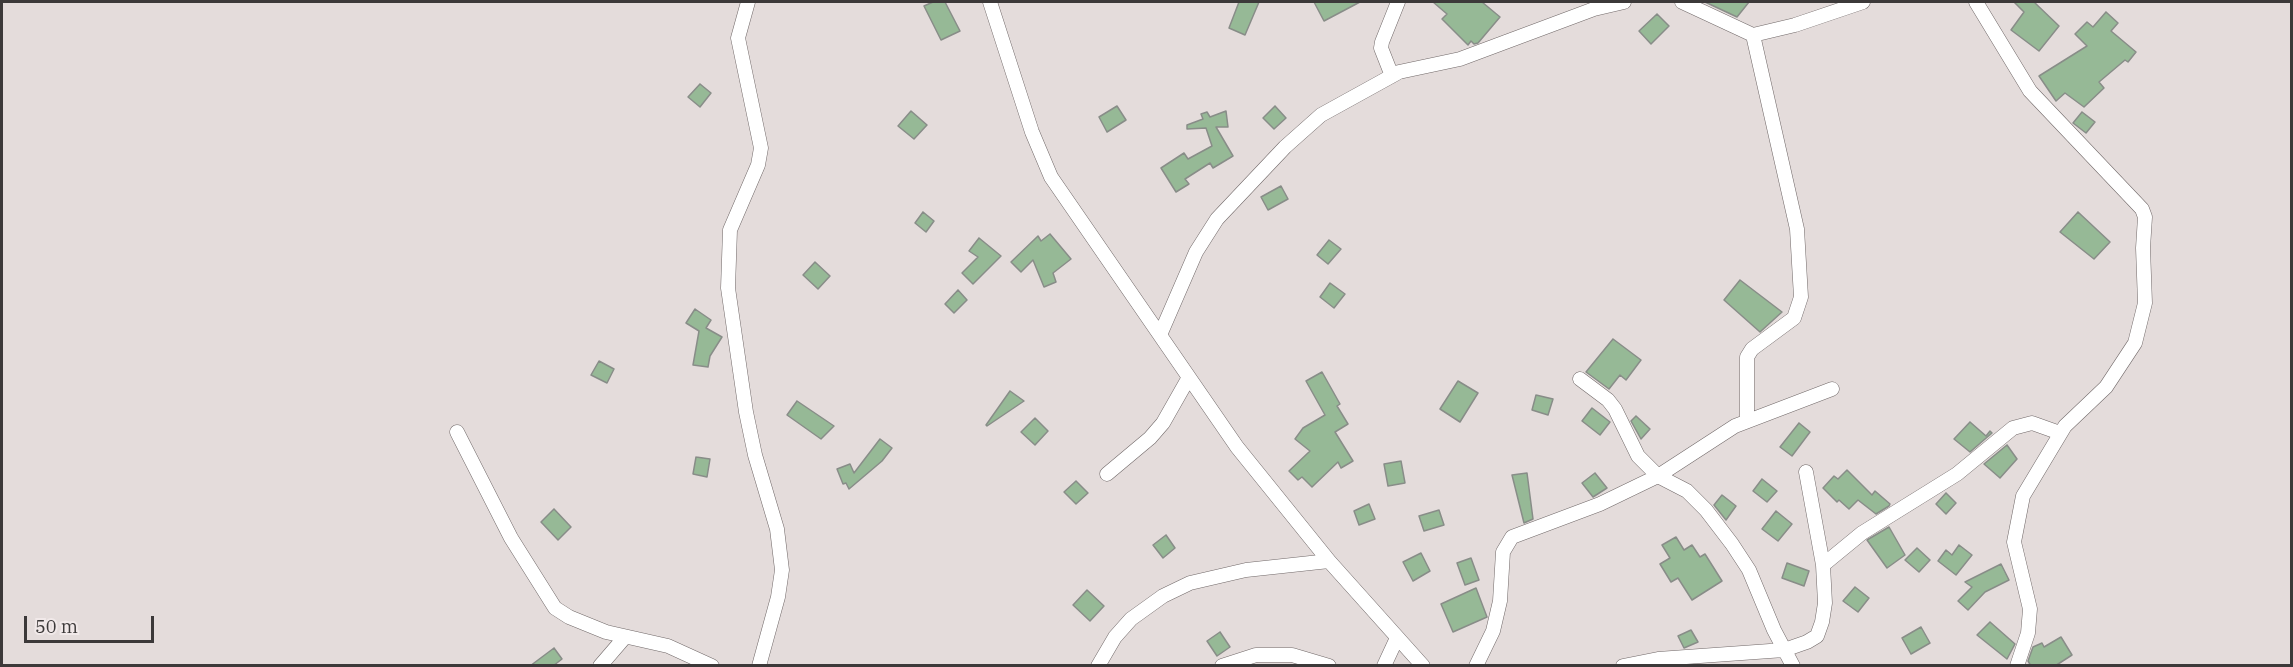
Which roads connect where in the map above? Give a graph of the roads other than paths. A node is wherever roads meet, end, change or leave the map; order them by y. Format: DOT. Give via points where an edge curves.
graph roads {
  1 [pos="748,2"];
  2 [pos="990,2"];
  3 [pos="1398,2"];
  4 [pos="1624,2"];
  5 [pos="1682,2"];
  6 [pos="1863,2"];
  7 [pos="1976,2"];
  8 [pos="1752,35"];
  9 [pos="1392,76"];
  10 [pos="1160,335"];
  11 [pos="1188,379"];
  12 [pos="1580,379"];
  13 [pos="1832,389"];
  14 [pos="1747,421"];
  15 [pos="458,432"];
  16 [pos="2060,433"];
  17 [pos="1806,471"];
  18 [pos="1107,474"];
  19 [pos="1658,476"];
  20 [pos="1329,561"];
  21 [pos="1823,565"];
  22 [pos="625,637"];
  23 [pos="1397,638"];
  24 [pos="1784,650"];
  25 [pos="600,666"];
  26 [pos="712,666"];
  27 [pos="759,666"];
  28 [pos="1098,666"];
  29 [pos="1222,666"];
  30 [pos="1329,666"];
  31 [pos="1384,666"];
  32 [pos="1423,666"];
  33 [pos="1476,666"];
  34 [pos="1623,666"];
  35 [pos="1793,666"];
  36 [pos="2017,666"];
  1 -- 27 [label="street" via="738,38 761,148 758,165 730,230 728,288 746,412 777,529 782,570"];
  2 -- 10 [label="street" via="1032,132 1051,177"];
  3 -- 9 [label="street" via="1381,48"];
  4 -- 9 [label="street" via="1594,9 1461,58"];
  5 -- 8 [label="street"];
  6 -- 8 [label="street"];
  7 -- 16 [label="street" via="2030,91 2142,209 2145,217 2145,303 2140,330 2115,377"];
  8 -- 14 [label="street" via="1797,229 1801,297 1794,318 1747,357"];
  9 -- 10 [label="street" via="1321,115 1217,219 1196,252"];
  10 -- 11 [label="street"];
  11 -- 18 [label="street" via="1163,423"];
  11 -- 20 [label="street" via="1236,447"];
  12 -- 19 [label="street" via="1608,400 1632,447"];
  13 -- 14 [label="street"];
  14 -- 19 [label="street"];
  15 -- 22 [label="street" via="511,538 547,599 569,617"];
  16 -- 21 [label="street" via="2032,423 2013,428 1957,474 1874,524"];
  16 -- 36 [label="street" via="2023,496 2018,515 2014,542 2030,609 2028,633"];
  17 -- 21 [label="street"];
  19 -- 24 [label="street" via="1688,491 1732,544 1749,570"];
  19 -- 33 [label="street" via="1600,504 1512,537 1503,552 1500,601 1493,631"];
  20 -- 23 [label="street"];
  20 -- 28 [label="street" via="1246,570 1190,583 1131,619"];
  21 -- 24 [label="street" via="1825,603 1817,636"];
  22 -- 25 [label="street"];
  22 -- 26 [label="street" via="668,646"];
  23 -- 31 [label="street"];
  23 -- 32 [label="street"];
  24 -- 34 [label="street" via="1658,659"];
  24 -- 35 [label="street"];
  29 -- 30 [label="street" via="1256,655 1292,655"];
}
